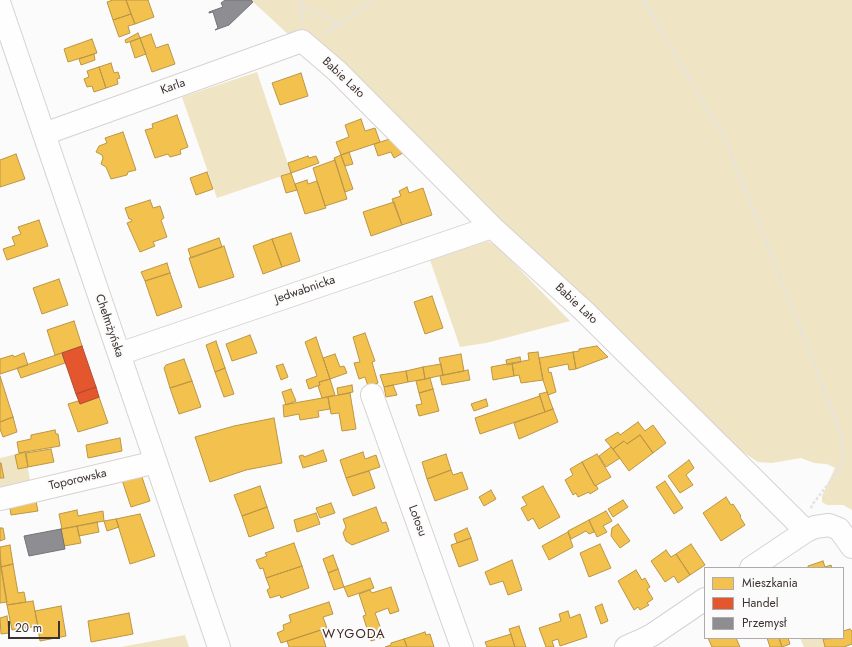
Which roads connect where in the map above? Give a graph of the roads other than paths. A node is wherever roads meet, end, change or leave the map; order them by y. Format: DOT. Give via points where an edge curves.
graph roads {
  1 [pos="0,6"];
  2 [pos="302,41"];
  3 [pos="44,134"];
  4 [pos="492,227"];
  5 [pos="119,354"];
  6 [pos="372,395"];
  7 [pos="156,462"];
  8 [pos="0,499"];
  9 [pos="806,531"];
  10 [pos="852,547"];
  11 [pos="752,567"];
  12 [pos="704,600"];
  13 [pos="218,647"];
  14 [pos="462,647"];
  15 [pos="626,647"];
  1 -- 3 [label="street, Chełmżyńska"];
  2 -- 3 [label="street, Karla"];
  2 -- 4 [label="street, Babie Lato" via="337,71"];
  3 -- 5 [label="street, Chełmżyńska"];
  4 -- 5 [label="street, Jedwabnicka"];
  4 -- 9 [label="street, Babie Lato" via="584,311"];
  5 -- 7 [label="street, Chełmżyńska"];
  6 -- 14 [label="street, Lotosu"];
  7 -- 8 [label="street, Toporowska"];
  7 -- 13 [label="street, Chełmżyńska"];
  9 -- 10 [label="street" via="815,527 834,526"];
  9 -- 11 [label="street"];
  12 -- 15 [label="street" via="647,638"];
}
